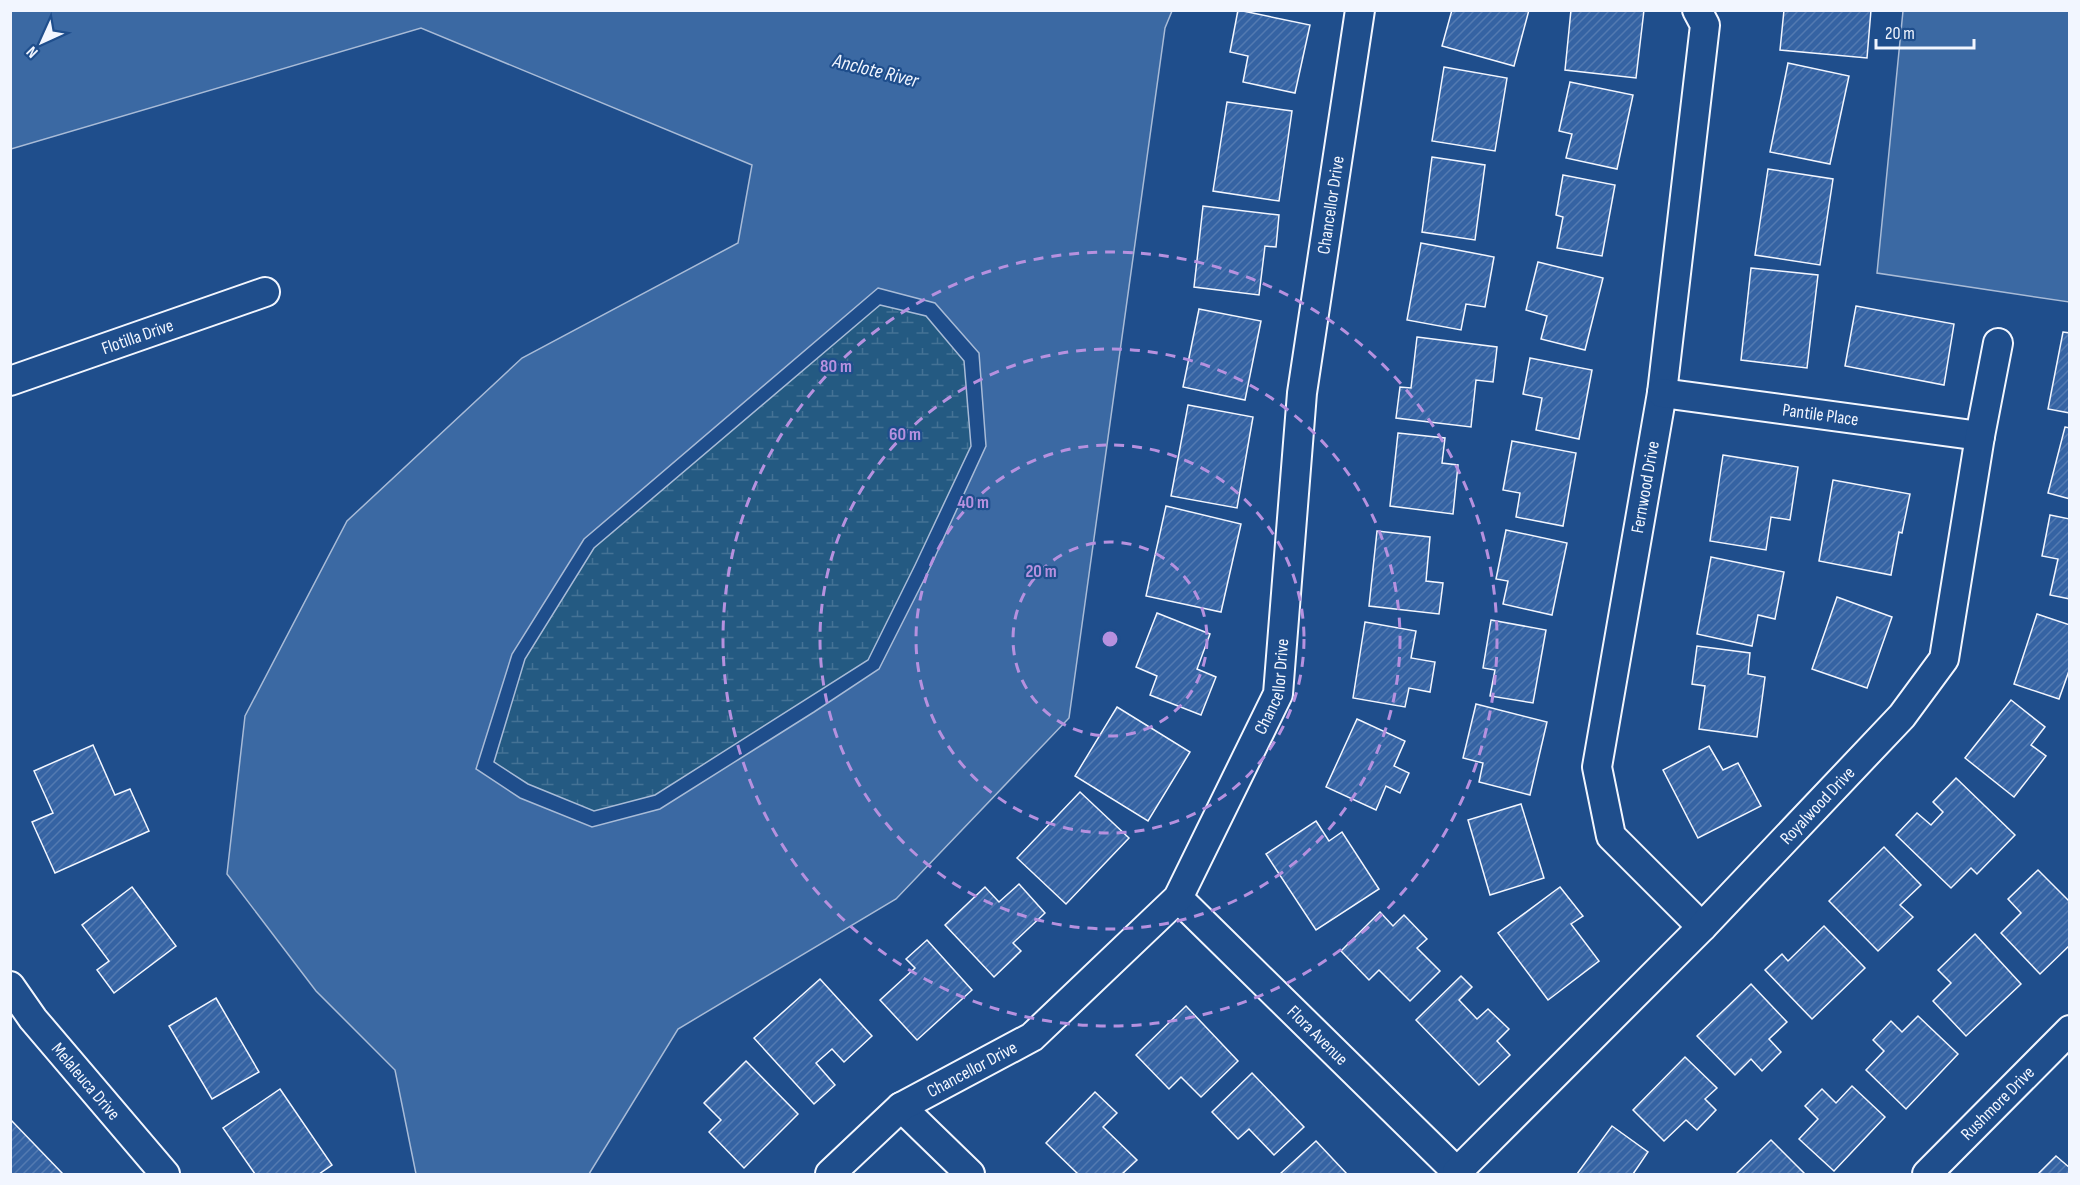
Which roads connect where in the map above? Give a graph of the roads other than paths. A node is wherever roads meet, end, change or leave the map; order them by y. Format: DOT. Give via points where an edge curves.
graph roads {
  1 [pos="1360,10"];
  2 [pos="1697,10"];
  3 [pos="265,292"];
  4 [pos="1998,343"];
  5 [pos="10,381"];
  6 [pos="1662,393"];
  7 [pos="1980,436"];
  8 [pos="1179,898"];
  9 [pos="1702,927"];
  10 [pos="10,986"];
  11 [pos="2070,1030"];
  12 [pos="901,1107"];
  13 [pos="1458,1173"];
  14 [pos="165,1174"];
  15 [pos="830,1174"];
  16 [pos="970,1174"];
  17 [pos="1927,1174"];
  1 -- 8 [label="street, Chancellor Drive" via="1302,393 1278,693"];
  2 -- 6 [label="street, Fernwood Drive" via="1705,25"];
  3 -- 5 [label="street, Flotilla Drive"];
  4 -- 7 [label="street, Royalwood Drive"];
  6 -- 7 [label="street, Pantile Place"];
  6 -- 9 [label="street, Fernwood Drive" via="1597,767 1611,836"];
  7 -- 9 [label="street, Royalwood Drive" via="1944,659 1902,716"];
  8 -- 12 [label="street, Chancellor Drive" via="1032,1037"];
  8 -- 13 [label="street, Flora Avenue"];
  9 -- 13 [label="street, Royalwood Drive"];
  10 -- 14 [label="street, Melaleuca Drive"];
  11 -- 17 [label="street, Rushmore Drive"];
  12 -- 15 [label="street, Chancellor Drive"];
  12 -- 16 [label="street"];
}
